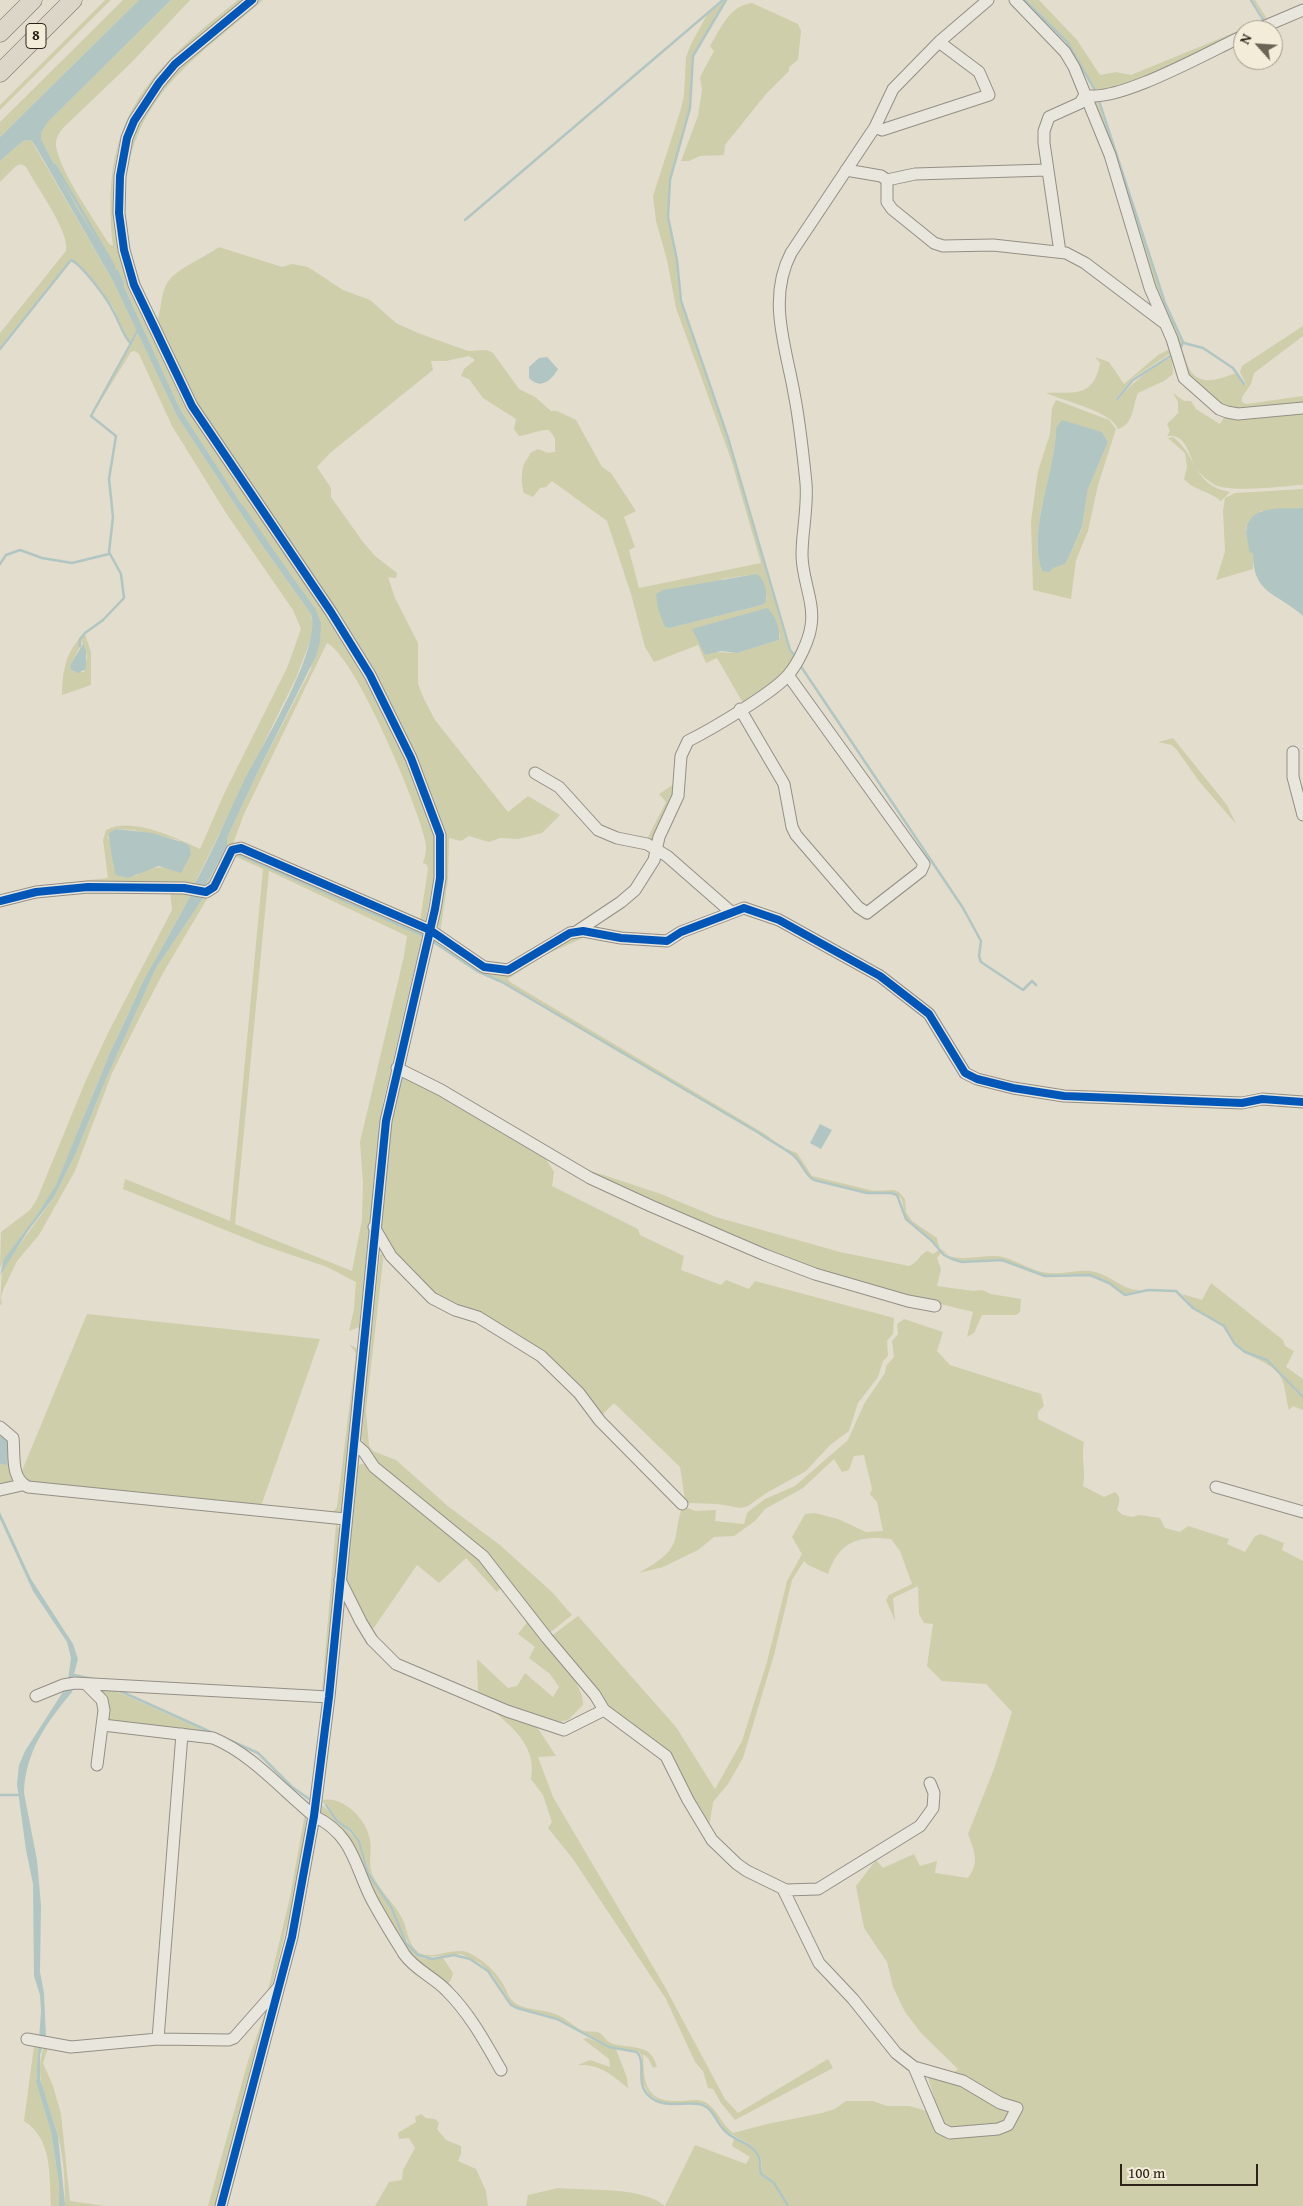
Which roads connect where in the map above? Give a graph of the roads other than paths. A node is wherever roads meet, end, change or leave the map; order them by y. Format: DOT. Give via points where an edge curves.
graph roads {
  1 [pos="33,0"];
  2 [pos="73,0"];
  3 [pos="252,0"];
  4 [pos="988,0"];
  5 [pos="1015,0"];
  6 [pos="1303,10"];
  7 [pos="1280,20"];
  8 [pos="0,33"];
  9 [pos="1233,41"];
  10 [pos="939,42"];
  11 [pos="0,73"];
  12 [pos="1085,95"];
  13 [pos="875,127"];
  14 [pos="846,170"];
  15 [pos="1047,170"];
  16 [pos="886,180"];
  17 [pos="1060,252"];
  18 [pos="1165,323"];
  19 [pos="1303,408"];
  20 [pos="788,675"];
  21 [pos="740,709"];
  22 [pos="1293,752"];
  23 [pos="535,773"];
  24 [pos="1303,815"];
  25 [pos="657,851"];
  26 [pos="0,901"];
  27 [pos="731,912"];
  28 [pos="430,930"];
  29 [pos="575,933"];
  30 [pos="397,1068"];
  31 [pos="1303,1102"];
  32 [pos="374,1227"];
  33 [pos="935,1306"];
  34 [pos="0,1427"];
  35 [pos="354,1443"];
  36 [pos="22,1485"];
  37 [pos="1216,1487"];
  38 [pos="0,1490"];
  39 [pos="682,1504"];
  40 [pos="1303,1512"];
  41 [pos="345,1519"];
  42 [pos="340,1578"];
  43 [pos="81,1684"];
  44 [pos="36,1696"];
  45 [pos="329,1697"];
  46 [pos="604,1710"];
  47 [pos="103,1726"];
  48 [pos="182,1734"];
  49 [pos="97,1765"];
  50 [pos="930,1783"];
  51 [pos="314,1816"];
  52 [pos="783,1889"];
  53 [pos="278,1988"];
  54 [pos="27,2039"];
  55 [pos="158,2039"];
  56 [pos="914,2067"];
  57 [pos="501,2070"];
  58 [pos="221,2206"];
  1 -- 8 [label="highway, 8"];
  2 -- 11 [label="highway, 8"];
  3 -- 28 [label="street" via="175,64 134,121 127,138 120,176 119,213 124,250 134,285 192,406 331,612 370,675 411,758 440,835 440,878"];
  4 -- 10 [label="street"];
  5 -- 12 [label="street" via="1065,52"];
  6 -- 7 [label="street"];
  9 -- 12 [label="street" via="1126,90 1101,96"];
  10 -- 13 [label="street" via="893,89"];
  10 -- 13 [label="street" via="978,72 989,95 882,130"];
  12 -- 15 [label="street" via="1080,103 1048,118 1044,131"];
  12 -- 18 [label="street" via="1110,155 1150,288"];
  13 -- 14 [label="street"];
  14 -- 16 [label="street" via="870,173"];
  14 -- 20 [label="street" via="791,253 782,274 780,330 794,392 806,484 802,554 811,617 809,634"];
  15 -- 16 [label="street" via="915,174"];
  15 -- 17 [label="street"];
  16 -- 17 [label="street" via="892,209 934,243 943,246 1017,246"];
  17 -- 18 [label="street" via="1085,263"];
  18 -- 19 [label="street" via="1184,378 1219,409 1238,414"];
  20 -- 21 [label="street"];
  20 -- 21 [label="street" via="924,864 921,871 872,911 867,913 858,907 796,835 784,784"];
  21 -- 25 [label="street" via="684,746 678,796 659,837"];
  22 -- 24 [label="street" via="1293,777"];
  23 -- 25 [label="street" via="560,787 598,830 647,844"];
  25 -- 27 [label="street" via="667,856"];
  25 -- 29 [label="street" via="635,890"];
  26 -- 28 [label="street" via="63,888 206,892 214,887 232,850 241,848"];
  27 -- 29 [label="street" via="667,941 583,931"];
  27 -- 31 [label="street" via="744,908 778,920 880,976 929,1014 965,1073 977,1079 1064,1096 1242,1103 1262,1099"];
  28 -- 29 [label="street" via="484,967 497,970 508,970"];
  28 -- 30 [label="street"];
  30 -- 32 [label="street" via="386,1121"];
  30 -- 33 [label="street" via="441,1090 590,1178 651,1206 815,1274"];
  32 -- 35 [label="street"];
  32 -- 39 [label="street" via="391,1256 432,1298 478,1317 542,1356 580,1392 600,1420"];
  34 -- 36 [label="street" via="13,1438 16,1477"];
  35 -- 41 [label="street"];
  35 -- 46 [label="street" via="374,1467 483,1556 596,1695"];
  36 -- 38 [label="street"];
  36 -- 41 [label="street"];
  37 -- 40 [label="street"];
  41 -- 42 [label="street"];
  42 -- 45 [label="street"];
  42 -- 46 [label="street" via="372,1640 396,1664 507,1711 564,1730"];
  43 -- 44 [label="street" via="63,1685"];
  43 -- 45 [label="street"];
  43 -- 47 [label="street" via="102,1700"];
  45 -- 51 [label="street"];
  46 -- 52 [label="street" via="666,1756 688,1800 720,1849 747,1871"];
  47 -- 48 [label="street"];
  47 -- 49 [label="street"];
  48 -- 51 [label="street" via="213,1738 234,1748"];
  48 -- 55 [label="street"];
  50 -- 52 [label="street" via="934,1793 933,1808 920,1826 818,1889"];
  51 -- 53 [label="street" via="300,1901"];
  51 -- 57 [label="street" via="328,1822 356,1858 373,1900 409,1960 449,1992 480,2033"];
  52 -- 56 [label="street" via="819,1964 853,1999 892,2050"];
  53 -- 55 [label="street" via="234,2038"];
  53 -- 58 [label="street"];
  54 -- 55 [label="street" via="71,2047"];
  56 -- 56 [label="street" via="963,2081 1000,2103 1017,2108 1016,2114 1008,2125 998,2129 950,2133 940,2128"];
}
